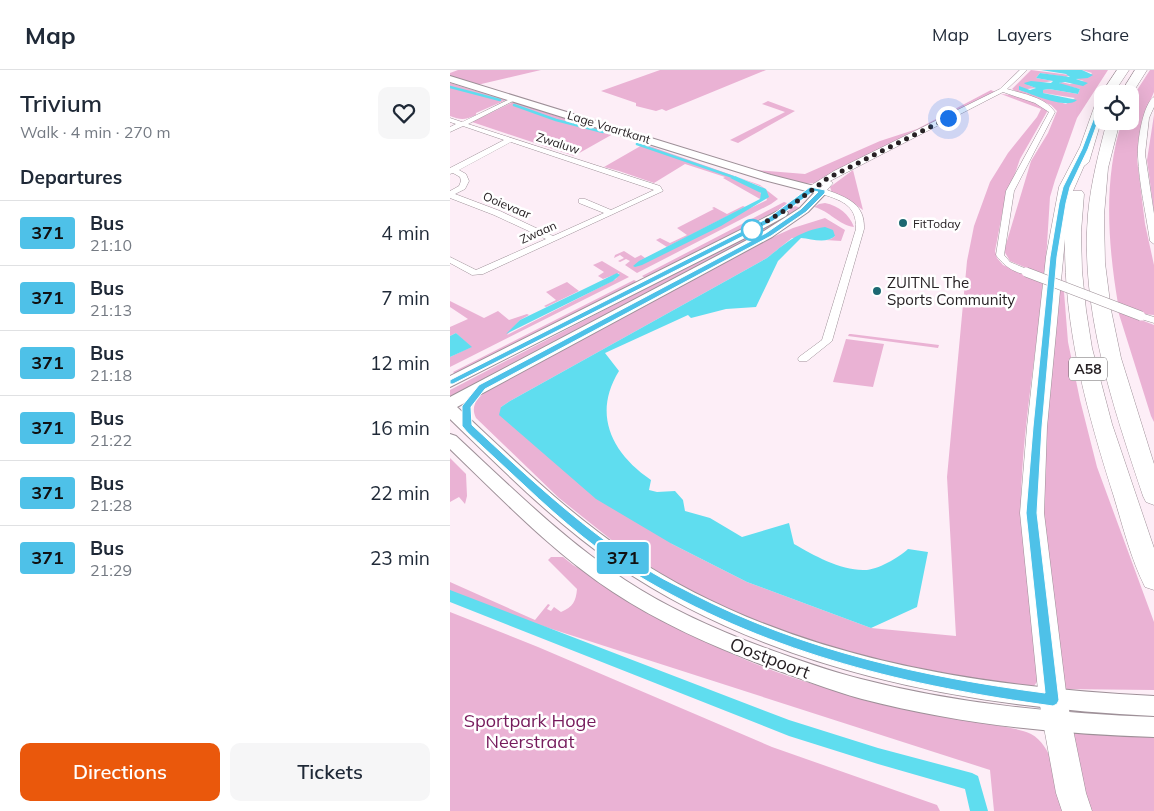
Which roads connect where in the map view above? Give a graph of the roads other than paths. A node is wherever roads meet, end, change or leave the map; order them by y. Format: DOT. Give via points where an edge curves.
graph roads {
  1 [pos="1024,70"];
  2 [pos="1123,70"];
  3 [pos="1141,70"];
  4 [pos="450,79"];
  5 [pos="1113,85"];
  6 [pos="1132,85"];
  7 [pos="1002,90"];
  8 [pos="516,98"];
  9 [pos="1154,99"];
  10 [pos="450,120"];
  11 [pos="463,124"];
  12 [pos="1094,124"];
  13 [pos="450,130"];
  14 [pos="1111,130"];
  15 [pos="512,140"];
  16 [pos="1085,149"];
  17 [pos="451,171"];
  18 [pos="659,190"];
  19 [pos="815,192"];
  20 [pos="450,195"];
  21 [pos="582,201"];
  22 [pos="611,213"];
  23 [pos="554,239"];
  24 [pos="1154,241"];
  25 [pos="450,260"];
  26 [pos="647,282"];
  27 [pos="649,299"];
  28 [pos="1154,320"];
  29 [pos="803,359"];
  30 [pos="450,382"];
  31 [pos="482,387"];
  32 [pos="450,404"];
  33 [pos="450,410"];
  34 [pos="467,426"];
  35 [pos="450,440"];
  36 [pos="1152,486"];
  37 [pos="1154,580"];
  38 [pos="1148,705"];
  39 [pos="1054,711"];
  40 [pos="1152,727"];
  41 [pos="1077,811"];
  1 -- 7 [label="street"];
  2 -- 5 [label="highway"];
  3 -- 6 [label="highway"];
  4 -- 8 [label="street, Lage Vaartkant"];
  7 -- 19 [label="street" via="845,169"];
  7 -- 28 [label="street, bridge" via="1050,107 1052,112 1010,191 1000,255 1007,264"];
  8 -- 11 [label="street"];
  8 -- 19 [label="street, Lage Vaartkant" via="768,178 780,185"];
  9 -- 24 [label="street" via="1146,118 1142,154"];
  10 -- 11 [label="street, Zwaluw"];
  11 -- 13 [label="street"];
  11 -- 15 [label="street, Zwaluw"];
  12 -- 16 [label="highway, A58"];
  14 -- 36 [label="highway, A58" via="1097,194 1097,268 1122,403"];
  15 -- 17 [label="street"];
  15 -- 18 [label="street, Zwaluw"];
  16 -- 37 [label="highway, A58" via="1075,206 1076,302 1089,376 1113,463"];
  16 -- 39 [label="highway, A58" via="1066,187 1054,257 1032,513"];
  17 -- 20 [label="street" via="463,176 465,181"];
  18 -- 22 [label="street, Zwaan"];
  19 -- 26 [label="street" via="771,220"];
  19 -- 27 [label="street" via="807,208 784,224"];
  19 -- 29 [label="street" via="838,204 859,221 860,229 826,341"];
  20 -- 23 [label="street, Ooievaar"];
  21 -- 22 [label="street"];
  22 -- 23 [label="street, Zwaan"];
  23 -- 25 [label="street, Zwaan" via="480,272 475,273"];
  26 -- 27 [label="street" via="655,288"];
  26 -- 30 [label="street"];
  27 -- 31 [label="street"];
  31 -- 32 [label="street"];
  31 -- 34 [label="street" via="466,406"];
  33 -- 34 [label="street, Oostpoort"];
  34 -- 39 [label="street, Oostpoort" via="554,508 587,534 650,577 713,610 827,654"];
  35 -- 39 [label="street, Oostpoort" via="573,553 619,586 704,633 820,677 935,706 980,713"];
  38 -- 39 [label="street, Oostpoort"];
  39 -- 40 [label="main road, Oostpoort"];
  39 -- 41 [label="highway, A58"];
}
